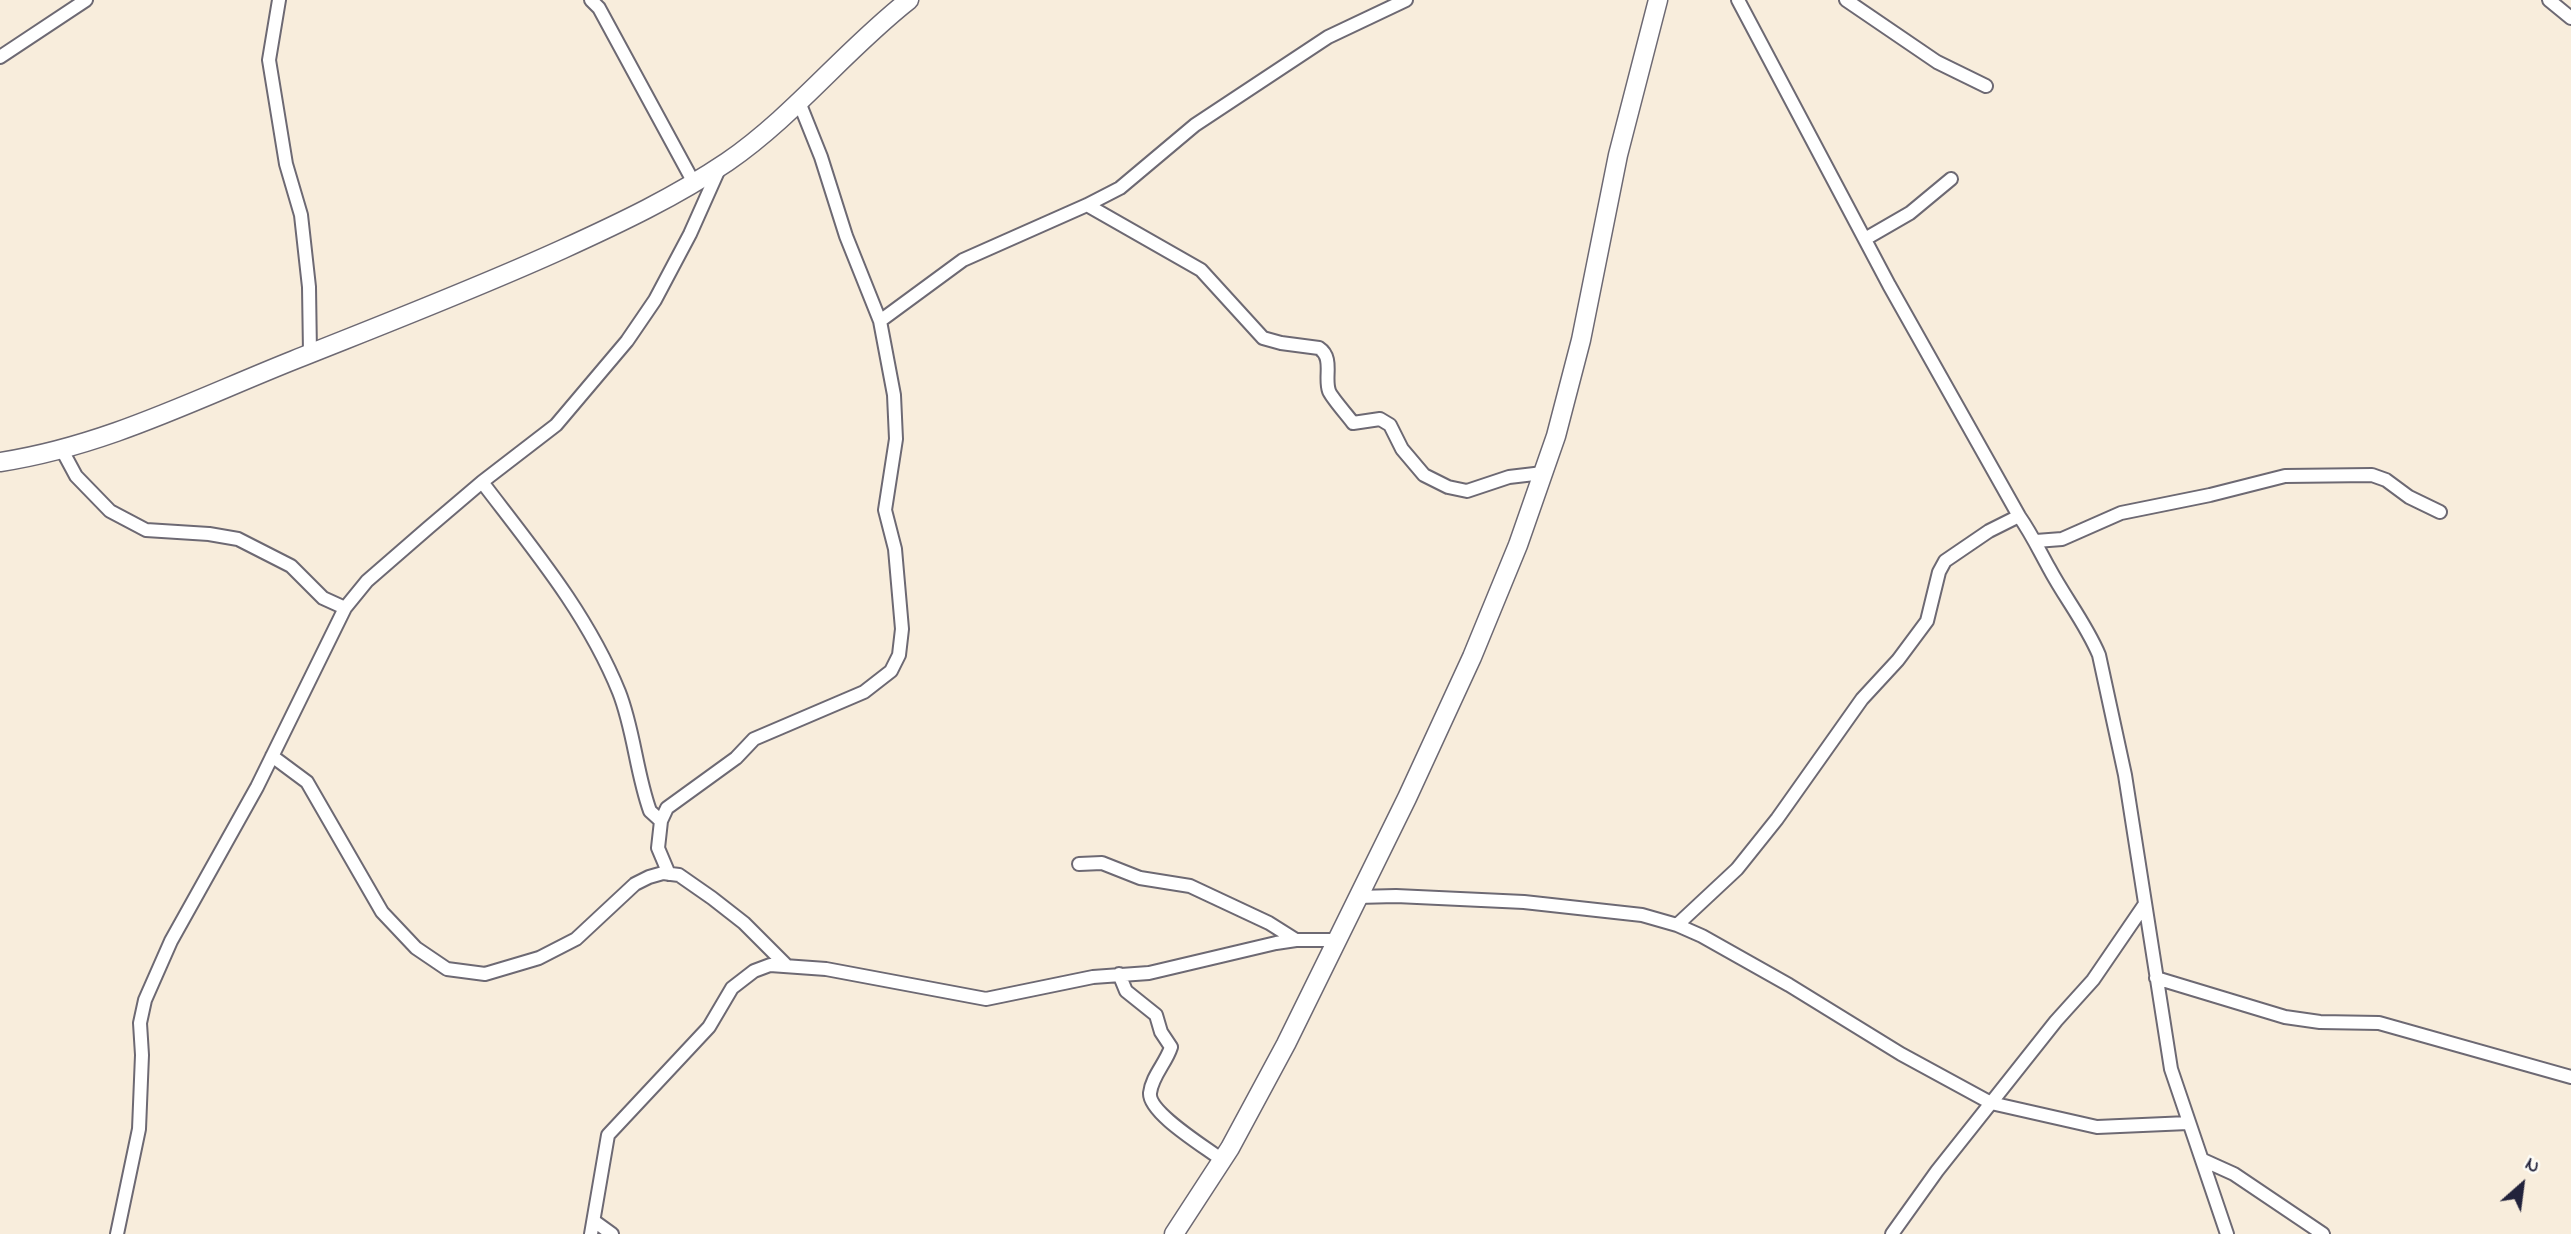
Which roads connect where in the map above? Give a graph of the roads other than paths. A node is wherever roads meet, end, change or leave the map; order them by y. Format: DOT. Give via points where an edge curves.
graph roads {
  1 [pos="86,0"];
  2 [pos="279,0"];
  3 [pos="591,0"];
  4 [pos="909,0"];
  5 [pos="1406,0"];
  6 [pos="1658,0"];
  7 [pos="1738,0"];
  8 [pos="1846,0"];
  9 [pos="2549,0"];
  10 [pos="2571,18"];
  11 [pos="0,57"];
  12 [pos="1986,86"];
  13 [pos="799,102"];
  14 [pos="719,167"];
  15 [pos="1951,178"];
  16 [pos="694,183"];
  17 [pos="1087,205"];
  18 [pos="1865,239"];
  19 [pos="880,321"];
  20 [pos="310,353"];
  21 [pos="62,450"];
  22 [pos="0,462"];
  23 [pos="1544,473"];
  24 [pos="482,482"];
  25 [pos="2440,512"];
  26 [pos="2019,516"];
  27 [pos="2036,541"];
  28 [pos="345,608"];
  29 [pos="272,756"];
  30 [pos="661,821"];
  31 [pos="658,848"];
  32 [pos="1079,864"];
  33 [pos="669,874"];
  34 [pos="646,878"];
  35 [pos="1356,897"];
  36 [pos="2145,904"];
  37 [pos="1677,925"];
  38 [pos="1296,940"];
  39 [pos="1337,940"];
  40 [pos="786,965"];
  41 [pos="1119,974"];
  42 [pos="2156,978"];
  43 [pos="2571,1077"];
  44 [pos="1990,1103"];
  45 [pos="2188,1123"];
  46 [pos="1222,1160"];
  47 [pos="2203,1160"];
  48 [pos="592,1227"];
  49 [pos="117,1234"];
  50 [pos="612,1234"];
  51 [pos="1174,1234"];
  52 [pos="1892,1234"];
  53 [pos="2227,1234"];
  54 [pos="2323,1234"];
  1 -- 11 [label="street"];
  2 -- 20 [label="street" via="269,60 286,164 302,215"];
  3 -- 16 [label="street"];
  4 -- 13 [label="street"];
  5 -- 17 [label="street" via="1328,37 1195,125 1120,188"];
  6 -- 23 [label="street" via="1618,155 1581,340"];
  7 -- 18 [label="street"];
  8 -- 12 [label="street" via="1937,62"];
  9 -- 10 [label="street"];
  13 -- 14 [label="street"];
  13 -- 19 [label="street"];
  14 -- 16 [label="street"];
  14 -- 24 [label="street" via="690,234 627,341 556,425"];
  15 -- 18 [label="street" via="1910,213"];
  16 -- 20 [label="street" via="636,216 478,288"];
  17 -- 19 [label="street" via="963,260"];
  17 -- 23 [label="street" via="1201,270 1263,338 1320,348 1328,364 1329,392 1353,423 1380,419 1390,425 1402,449 1424,475 1467,491 1509,477"];
  18 -- 26 [label="street"];
  19 -- 30 [label="street" via="894,395 896,439 885,510 895,549 902,629 899,655 891,671 864,692 754,739 736,758 667,808"];
  20 -- 21 [label="street" via="114,435"];
  21 -- 22 [label="street"];
  21 -- 28 [label="street" via="76,476 110,511 146,530 238,539 291,566 323,598"];
  23 -- 35 [label="street" via="1472,657"];
  24 -- 28 [label="street" via="367,581"];
  24 -- 30 [label="street" via="590,630 620,693 650,811"];
  25 -- 27 [label="street" via="2372,475 2285,476 2121,513 2062,539"];
  26 -- 27 [label="street"];
  26 -- 37 [label="street" via="1945,561 1927,621 1862,699 1737,869"];
  27 -- 36 [label="street" via="2099,655 2125,775"];
  28 -- 29 [label="street"];
  29 -- 34 [label="street" via="307,782 382,912 416,948 447,969 485,974 539,958 576,939"];
  29 -- 49 [label="street" via="171,941 145,1000 140,1023 139,1129"];
  30 -- 31 [label="street"];
  31 -- 33 [label="street"];
  31 -- 34 [label="street"];
  32 -- 38 [label="street" via="1102,863 1140,878 1190,886"];
  33 -- 34 [label="street"];
  33 -- 40 [label="street" via="679,875 744,923"];
  35 -- 37 [label="street" via="1524,902 1642,915"];
  35 -- 39 [label="street"];
  36 -- 42 [label="street"];
  36 -- 44 [label="street" via="2093,980"];
  37 -- 44 [label="street"];
  38 -- 39 [label="street"];
  38 -- 41 [label="street" via="1149,973"];
  39 -- 46 [label="street"];
  40 -- 41 [label="street" via="986,999"];
  40 -- 48 [label="street" via="754,971 732,988 709,1027 608,1135"];
  41 -- 46 [label="street" via="1126,990 1156,1015 1171,1047 1150,1093 1154,1107"];
  42 -- 43 [label="street" via="2285,1017 2379,1023"];
  42 -- 45 [label="street" via="2171,1069"];
  44 -- 45 [label="street" via="2097,1127"];
  44 -- 52 [label="street"];
  45 -- 47 [label="street"];
  46 -- 51 [label="street"];
  47 -- 53 [label="street"];
  47 -- 54 [label="street" via="2234,1174"];
  48 -- 50 [label="street"];
}
